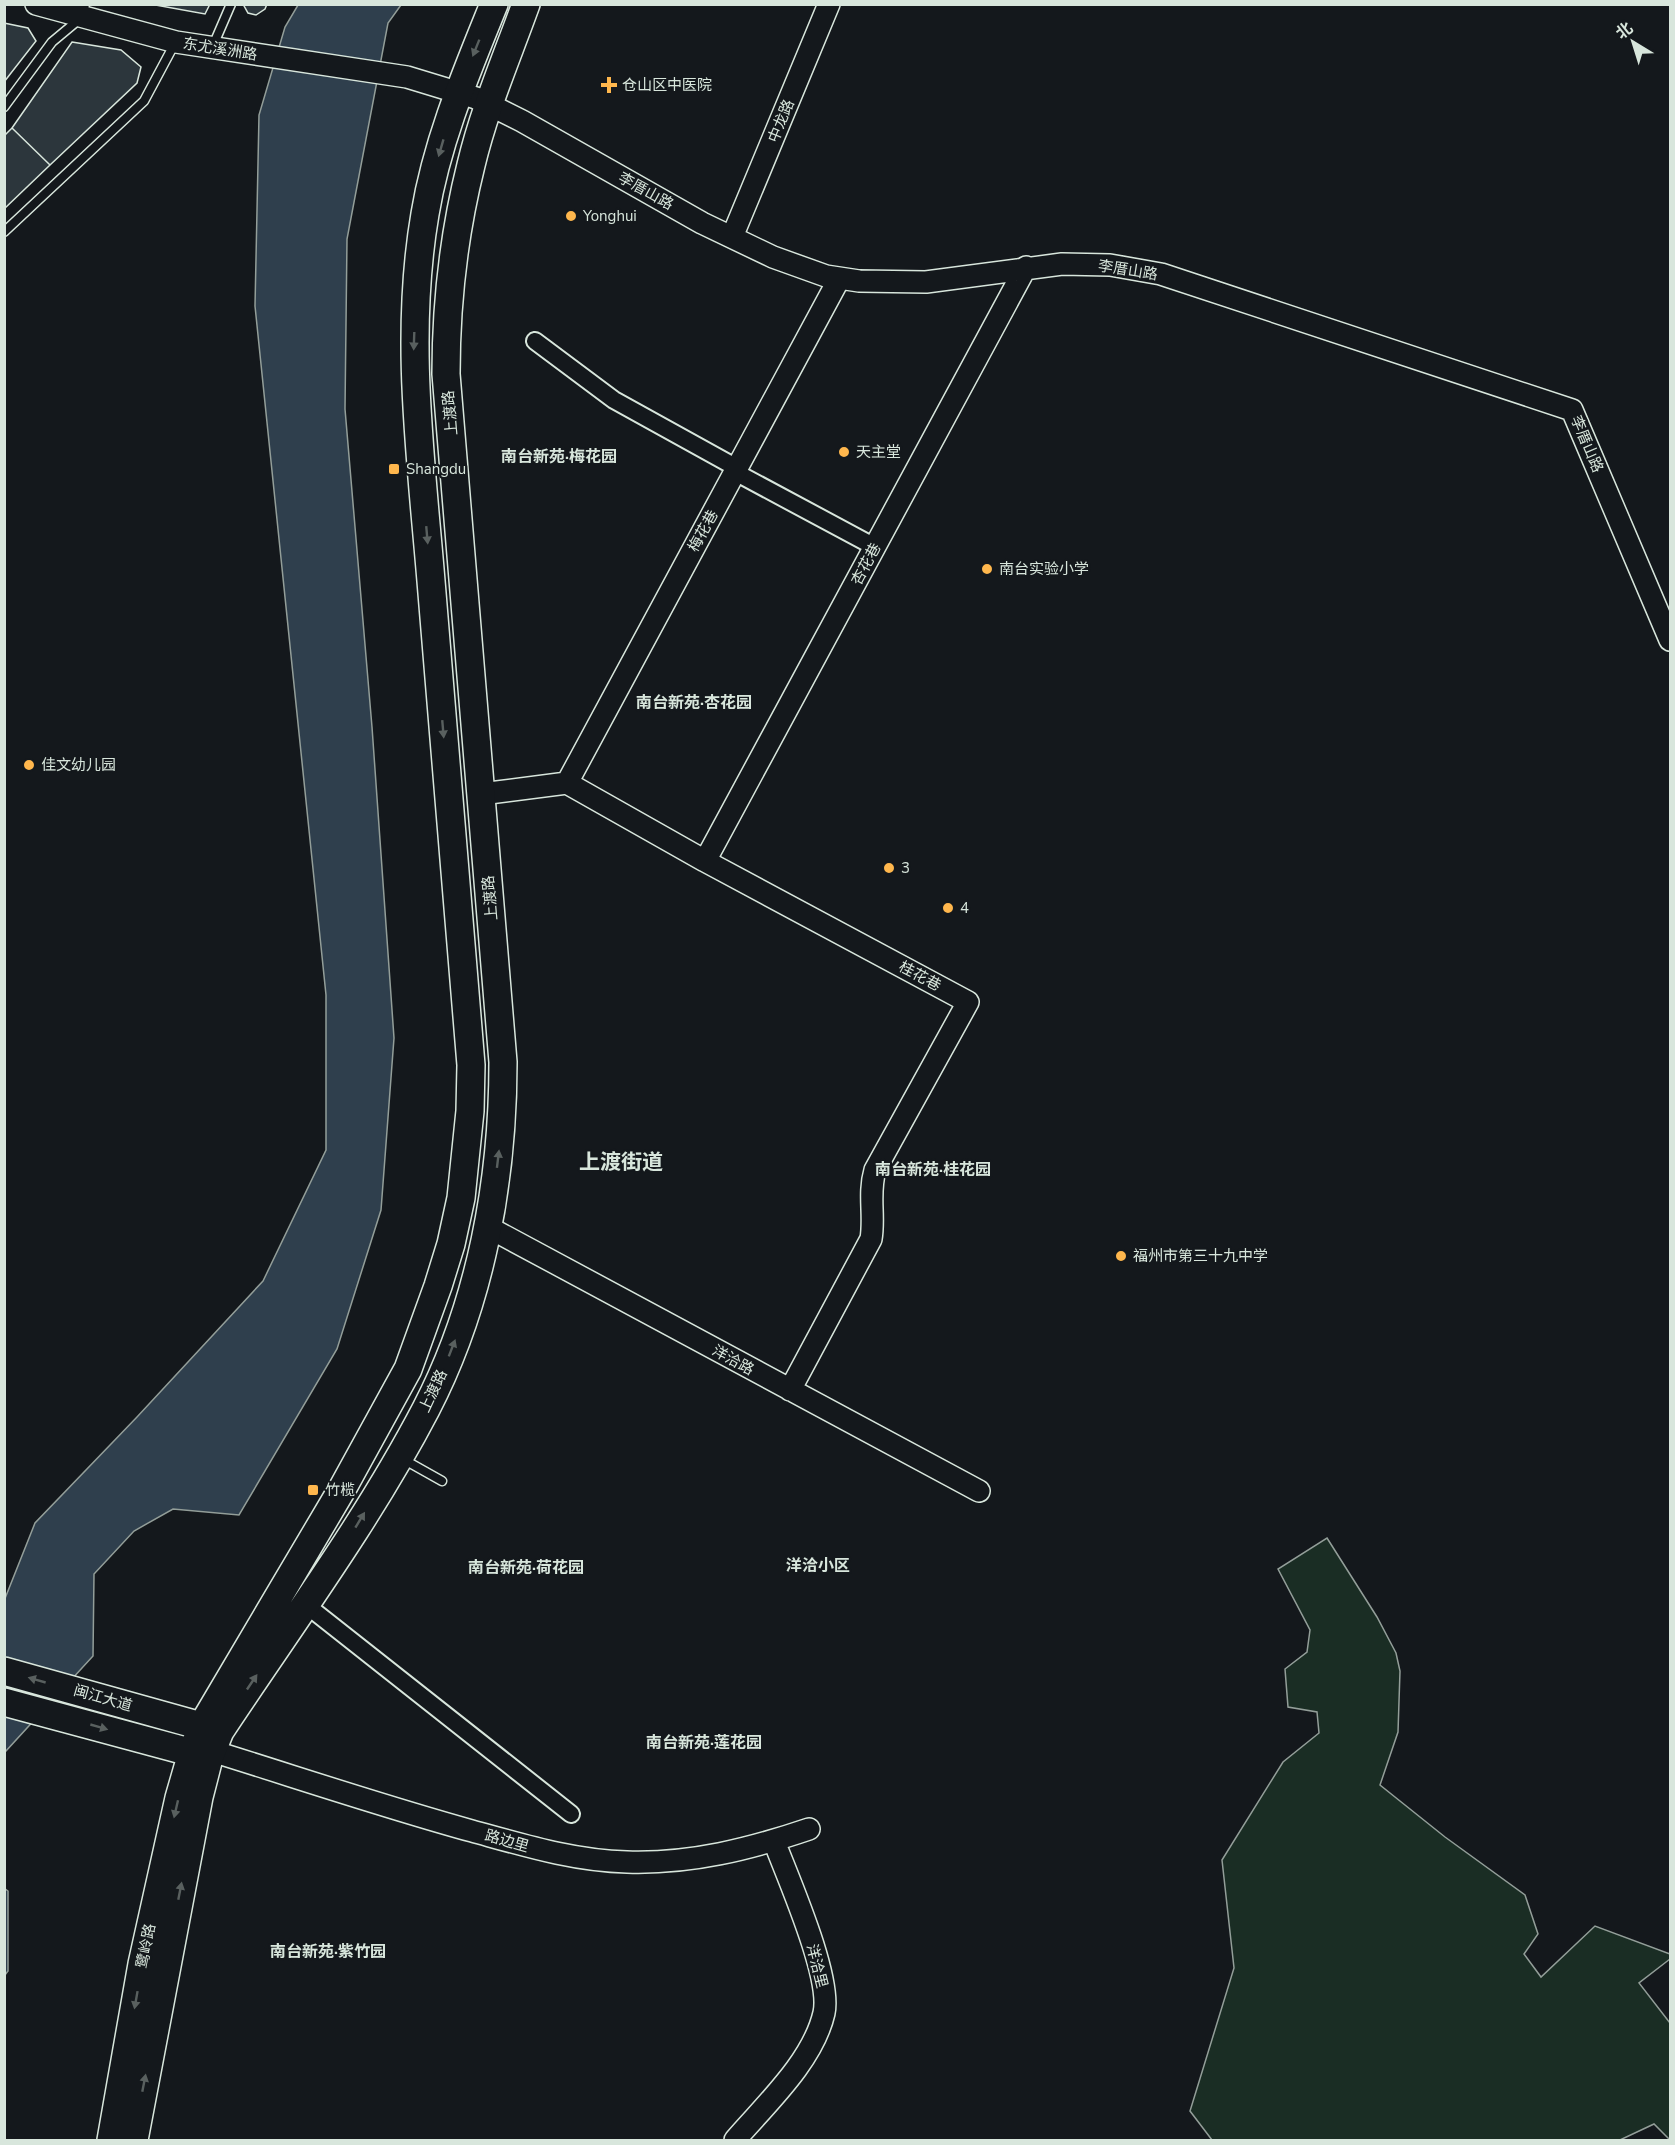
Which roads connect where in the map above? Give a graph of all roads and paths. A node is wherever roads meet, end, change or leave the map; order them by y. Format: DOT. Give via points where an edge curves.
graph roads {
  1 [pos="36,4"];
  2 [pos="231,4"];
  3 [pos="494,4"];
  4 [pos="526,4"];
  5 [pos="829,4"];
  6 [pos="83,11"];
  7 [pos="176,42"];
  8 [pos="212,49"];
  9 [pos="458,92"];
  10 [pos="490,104"];
  11 [pos="4,107"];
  12 [pos="4,232"];
  13 [pos="732,237"];
  14 [pos="1026,267"];
  15 [pos="839,279"];
  16 [pos="535,341"];
  17 [pos="736,470"];
  18 [pos="875,547"];
  19 [pos="1671,640"];
  20 [pos="567,783"];
  21 [pos="481,794"];
  22 [pos="705,861"];
  23 [pos="488,1227"];
  24 [pos="790,1390"];
  25 [pos="398,1457"];
  26 [pos="442,1481"];
  27 [pos="979,1491"];
  28 [pos="305,1604"];
  29 [pos="4,1671"];
  30 [pos="4,1702"];
  31 [pos="207,1744"];
  32 [pos="571,1814"];
  33 [pos="809,1829"];
  34 [pos="774,1841"];
  35 [pos="111,2140"];
  36 [pos="134,2140"];
  37 [pos="735,2140"];
  1 -- 6 [label="street, 东尤溪洲路"];
  2 -- 8 [label="lane"];
  3 -- 9 [label="main road, one-way"];
  4 -- 10 [label="main road, 上渡路"];
  5 -- 13 [label="street, 中龙路"];
  6 -- 7 [label="street, 东尤溪洲路"];
  6 -- 11 [label="lane" via="52,42"];
  7 -- 8 [label="street, 东尤溪洲路"];
  7 -- 12 [label="lane" via="144,101"];
  8 -- 9 [label="street, 东尤溪洲路" via="407,77"];
  9 -- 10 [label="street, 李厝山路"];
  9 -- 31 [label="main road, one-way" via="425,214 416,281 414,351 471,1065 461,1198 451,1244 408,1369"];
  10 -- 13 [label="street, 李厝山路"];
  10 -- 21 [label="main road, 上渡路" via="462,207 446,351"];
  13 -- 15 [label="street, 李厝山路" via="800,268"];
  14 -- 15 [label="street, 李厝山路" via="926,282"];
  14 -- 18 [label="street, 杏花巷"];
  14 -- 19 [label="street, 李厝山路" via="1093,264 1161,274 1572,410"];
  15 -- 17 [label="street, 梅花巷"];
  16 -- 17 [label="street" via="614,400"];
  17 -- 18 [label="street"];
  17 -- 20 [label="street, 梅花巷"];
  18 -- 22 [label="street, 杏花巷"];
  20 -- 21 [label="street"];
  20 -- 22 [label="street, 桂花巷"];
  23 -- 21 [label="main road, 上渡路, one-way" via="499,1152 503,1062"];
  22 -- 24 [label="street, 桂花巷" via="968,1002 875,1170 871,1239"];
  23 -- 24 [label="street, 洋洽路"];
  25 -- 23 [label="main road, 上渡路, one-way" via="444,1368"];
  24 -- 27 [label="street, 洋洽路"];
  25 -- 26 [label="lane"];
  28 -- 25 [label="main road, 上渡路, one-way"];
  31 -- 28 [label="main road, 上渡路, one-way"];
  28 -- 32 [label="street"];
  31 -- 29 [label="main road, 闽江大道, one-way" via="69,1689"];
  30 -- 31 [label="main road, 闽江大道, one-way"];
  31 -- 34 [label="street, 路边里" via="423,1817 562,1854 626,1862 671,1861 712,1857"];
  31 -- 35 [label="main road, 鹭岭路, one-way" via="179,1798 145,1953"];
  36 -- 31 [label="main road, 鹭岭路, one-way"];
  33 -- 34 [label="street, 路边里"];
  34 -- 37 [label="street, 洋洽里" via="806,1924 825,2010 806,2055"];
}
